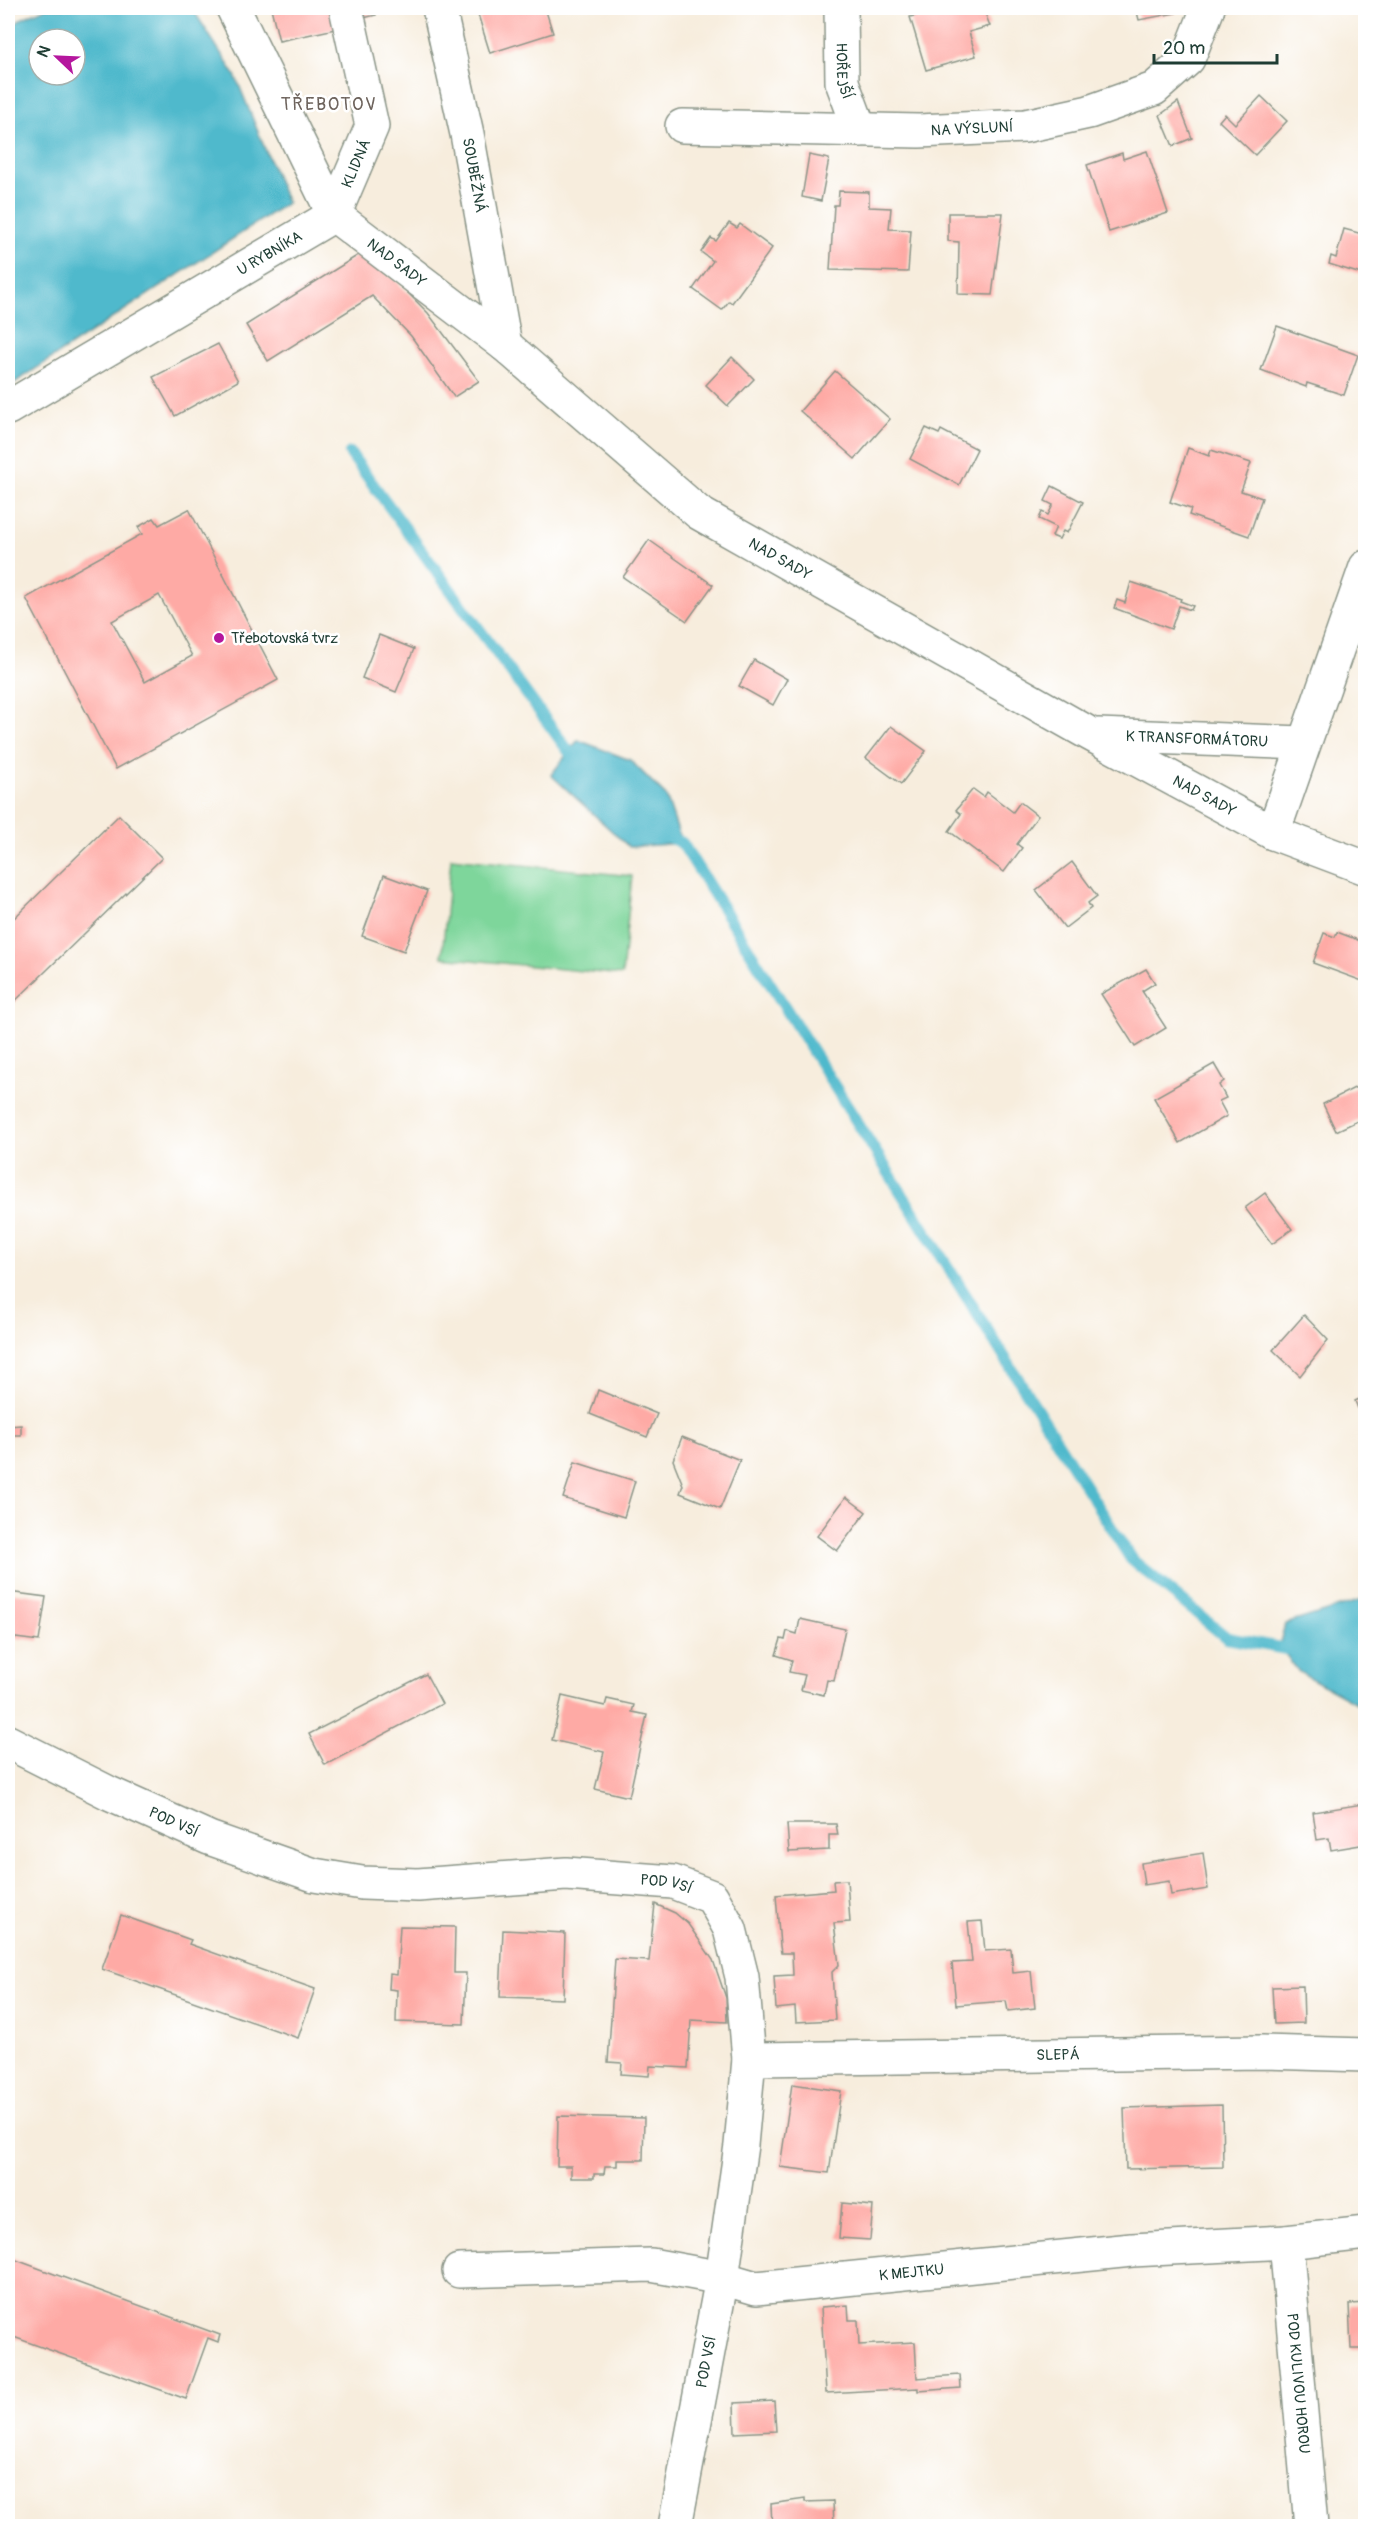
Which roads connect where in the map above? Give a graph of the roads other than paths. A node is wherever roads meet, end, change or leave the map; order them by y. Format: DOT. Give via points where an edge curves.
graph roads {
  1 [pos="233,8"];
  2 [pos="346,8"];
  3 [pos="439,8"];
  4 [pos="841,8"];
  5 [pos="1208,8"];
  6 [pos="682,126"];
  7 [pos="861,130"];
  8 [pos="334,215"];
  9 [pos="505,345"];
  10 [pos="8,408"];
  11 [pos="1365,567"];
  12 [pos="1090,734"];
  13 [pos="1303,743"];
  14 [pos="1273,833"];
  15 [pos="1365,868"];
  16 [pos="8,1742"];
  17 [pos="1365,2055"];
  18 [pos="749,2059"];
  19 [pos="1365,2233"];
  20 [pos="1286,2242"];
  21 [pos="459,2271"];
  22 [pos="722,2278"];
  23 [pos="675,2526"];
  24 [pos="1311,2526"];
  1 -- 8 [label="street"];
  2 -- 8 [label="street, KLIDNÁ" via="372,126"];
  3 -- 9 [label="street, SOUBĚŽNÁ" via="467,134"];
  4 -- 7 [label="street, HOŘEJŠÍ" via="842,82"];
  5 -- 7 [label="street, NA VÝSLUNÍ" via="1188,59 1154,89 1089,112 1025,126"];
  6 -- 7 [label="street, NA VÝSLUNÍ"];
  8 -- 9 [label="street, NAD SADY"];
  8 -- 10 [label="street, U RYBNÍKA"];
  9 -- 12 [label="street, NAD SADY" via="699,513"];
  11 -- 13 [label="street"];
  12 -- 13 [label="street, K TRANSFORMÁTORU"];
  12 -- 14 [label="street, NAD SADY"];
  13 -- 14 [label="street"];
  14 -- 15 [label="street, NAD SADY"];
  16 -- 18 [label="street, POD VSÍ" via="209,1838 314,1875 418,1885 567,1875 673,1882 711,1897 730,1929 742,1977"];
  17 -- 18 [label="street, SLEPÁ" via="1262,2052"];
  18 -- 22 [label="street, POD VSÍ"];
  19 -- 20 [label="street, K MEJTKU"];
  20 -- 22 [label="street, K MEJTKU" via="1132,2250 756,2288"];
  20 -- 24 [label="street, POD KULIVOU HOROU"];
  21 -- 22 [label="street, K MEJTKU" via="651,2265"];
  22 -- 23 [label="street, POD VSÍ"];
}
